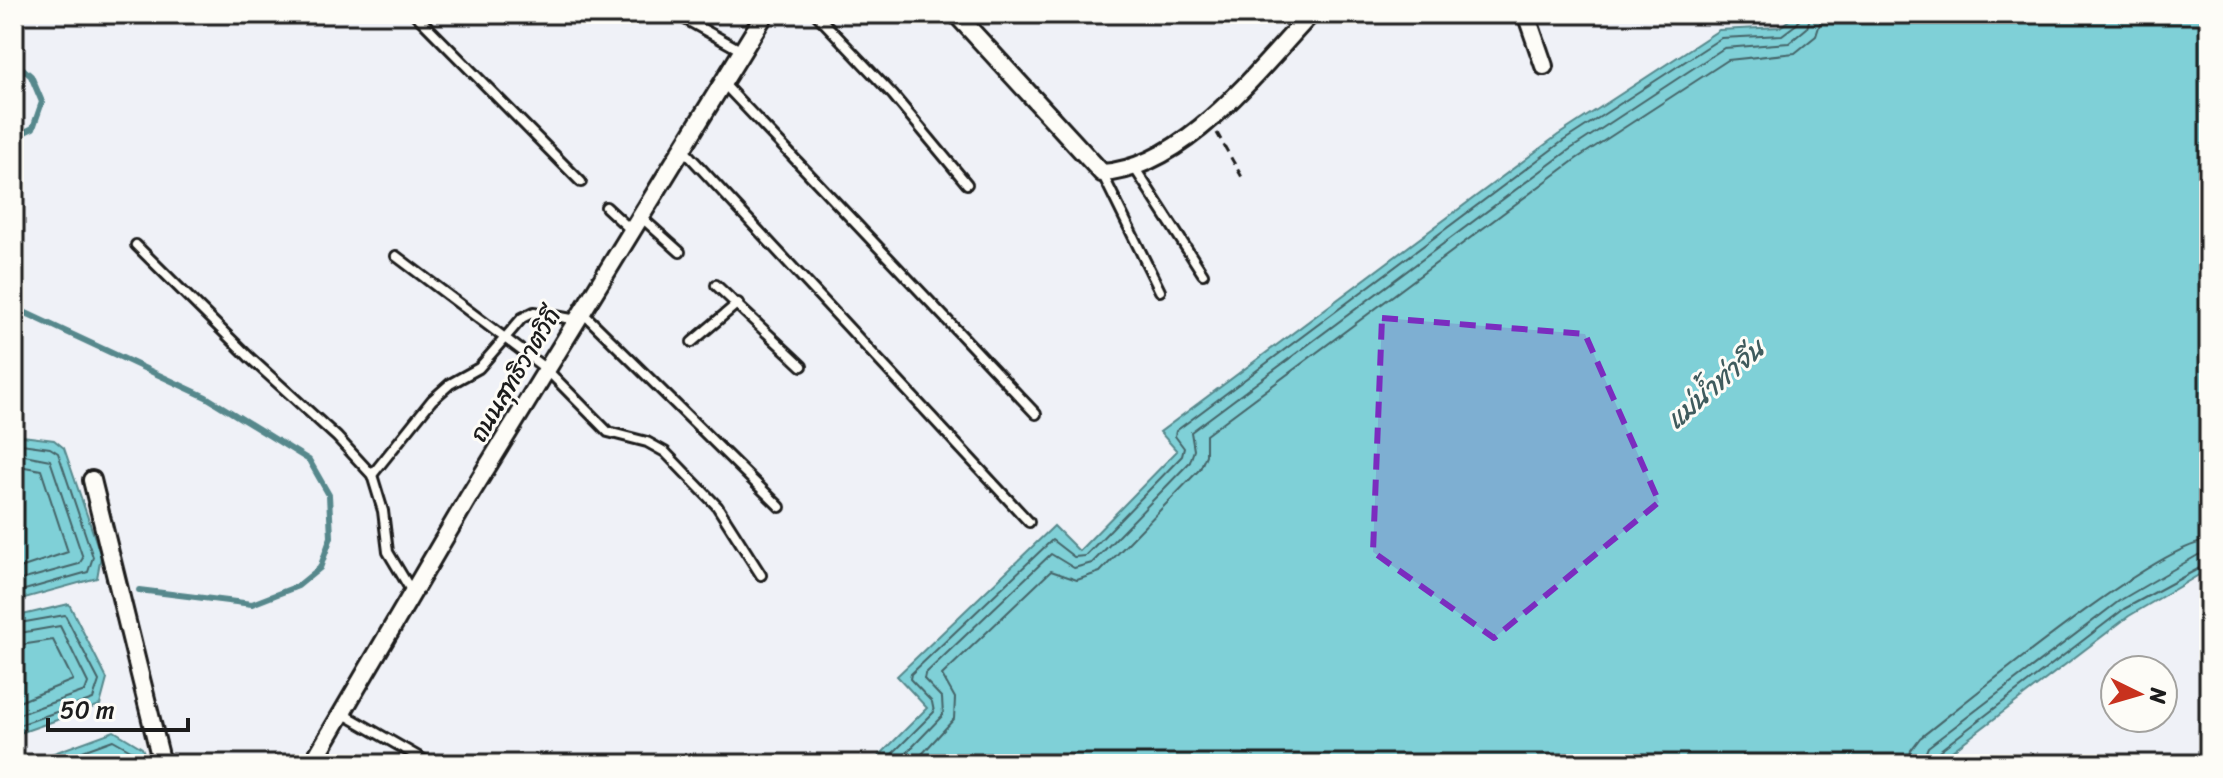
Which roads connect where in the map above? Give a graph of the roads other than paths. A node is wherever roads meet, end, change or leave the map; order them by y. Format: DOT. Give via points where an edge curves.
graph roads {
  1 [pos="415,14"];
  2 [pos="676,14"];
  3 [pos="765,14"];
  4 [pos="816,14"];
  5 [pos="956,14"];
  6 [pos="1311,14"];
  7 [pos="1526,14"];
  8 [pos="742,51"];
  9 [pos="1544,66"];
  10 [pos="722,83"];
  11 [pos="681,148"];
  12 [pos="1134,167"];
  13 [pos="1102,173"];
  14 [pos="581,182"];
  15 [pos="967,184"];
  16 [pos="606,207"];
  17 [pos="641,216"];
  18 [pos="632,231"];
  19 [pos="136,245"];
  20 [pos="680,252"];
  21 [pos="396,256"];
  22 [pos="1203,274"];
  23 [pos="716,285"];
  24 [pos="1160,291"];
  25 [pos="738,303"];
  26 [pos="580,316"];
  27 [pos="504,340"];
  28 [pos="692,342"];
  29 [pos="802,366"];
  30 [pos="546,369"];
  31 [pos="1036,414"];
  32 [pos="372,475"];
  33 [pos="92,480"];
  34 [pos="780,507"];
  35 [pos="1029,522"];
  36 [pos="761,575"];
  37 [pos="412,593"];
  38 [pos="341,712"];
  39 [pos="162,764"];
  40 [pos="312,764"];
  41 [pos="431,764"];
  1 -- 14 [label="lane"];
  2 -- 8 [label="lane"];
  3 -- 8 [label="street, ถนนสุทธิวาตวิถี"];
  4 -- 15 [label="lane"];
  5 -- 13 [label="street"];
  6 -- 12 [label="street" via="1209,119"];
  7 -- 9 [label="street"];
  8 -- 10 [label="street, ถนนสุทธิวาตวิถี"];
  10 -- 11 [label="street, ถนนสุทธิวาตวิถี"];
  10 -- 31 [label="lane"];
  11 -- 17 [label="street, ถนนสุทธิวาตวิถี"];
  11 -- 35 [label="lane"];
  12 -- 13 [label="street"];
  12 -- 22 [label="lane"];
  13 -- 24 [label="lane"];
  16 -- 18 [label="lane"];
  17 -- 18 [label="street, ถนนสุทธิวาตวิถี"];
  17 -- 20 [label="lane"];
  18 -- 26 [label="street, ถนนสุทธิวาตวิถี"];
  19 -- 32 [label="lane"];
  21 -- 27 [label="lane"];
  23 -- 25 [label="lane"];
  25 -- 28 [label="lane"];
  25 -- 29 [label="lane"];
  26 -- 27 [label="lane" via="534,312"];
  26 -- 30 [label="street, ถนนสุทธิวาตวิถี"];
  26 -- 34 [label="lane"];
  27 -- 30 [label="lane"];
  27 -- 32 [label="lane" via="479,368 432,400"];
  30 -- 36 [label="lane" via="608,432 665,452 717,506"];
  30 -- 37 [label="street, ถนนสุทธิวาตวิถี"];
  32 -- 37 [label="lane" via="388,552"];
  33 -- 39 [label="street"];
  37 -- 38 [label="street, ถนนสุทธิวาตวิถี"];
  38 -- 40 [label="street, ถนนสุทธิวาตวิถี"];
  38 -- 41 [label="lane"];
}
